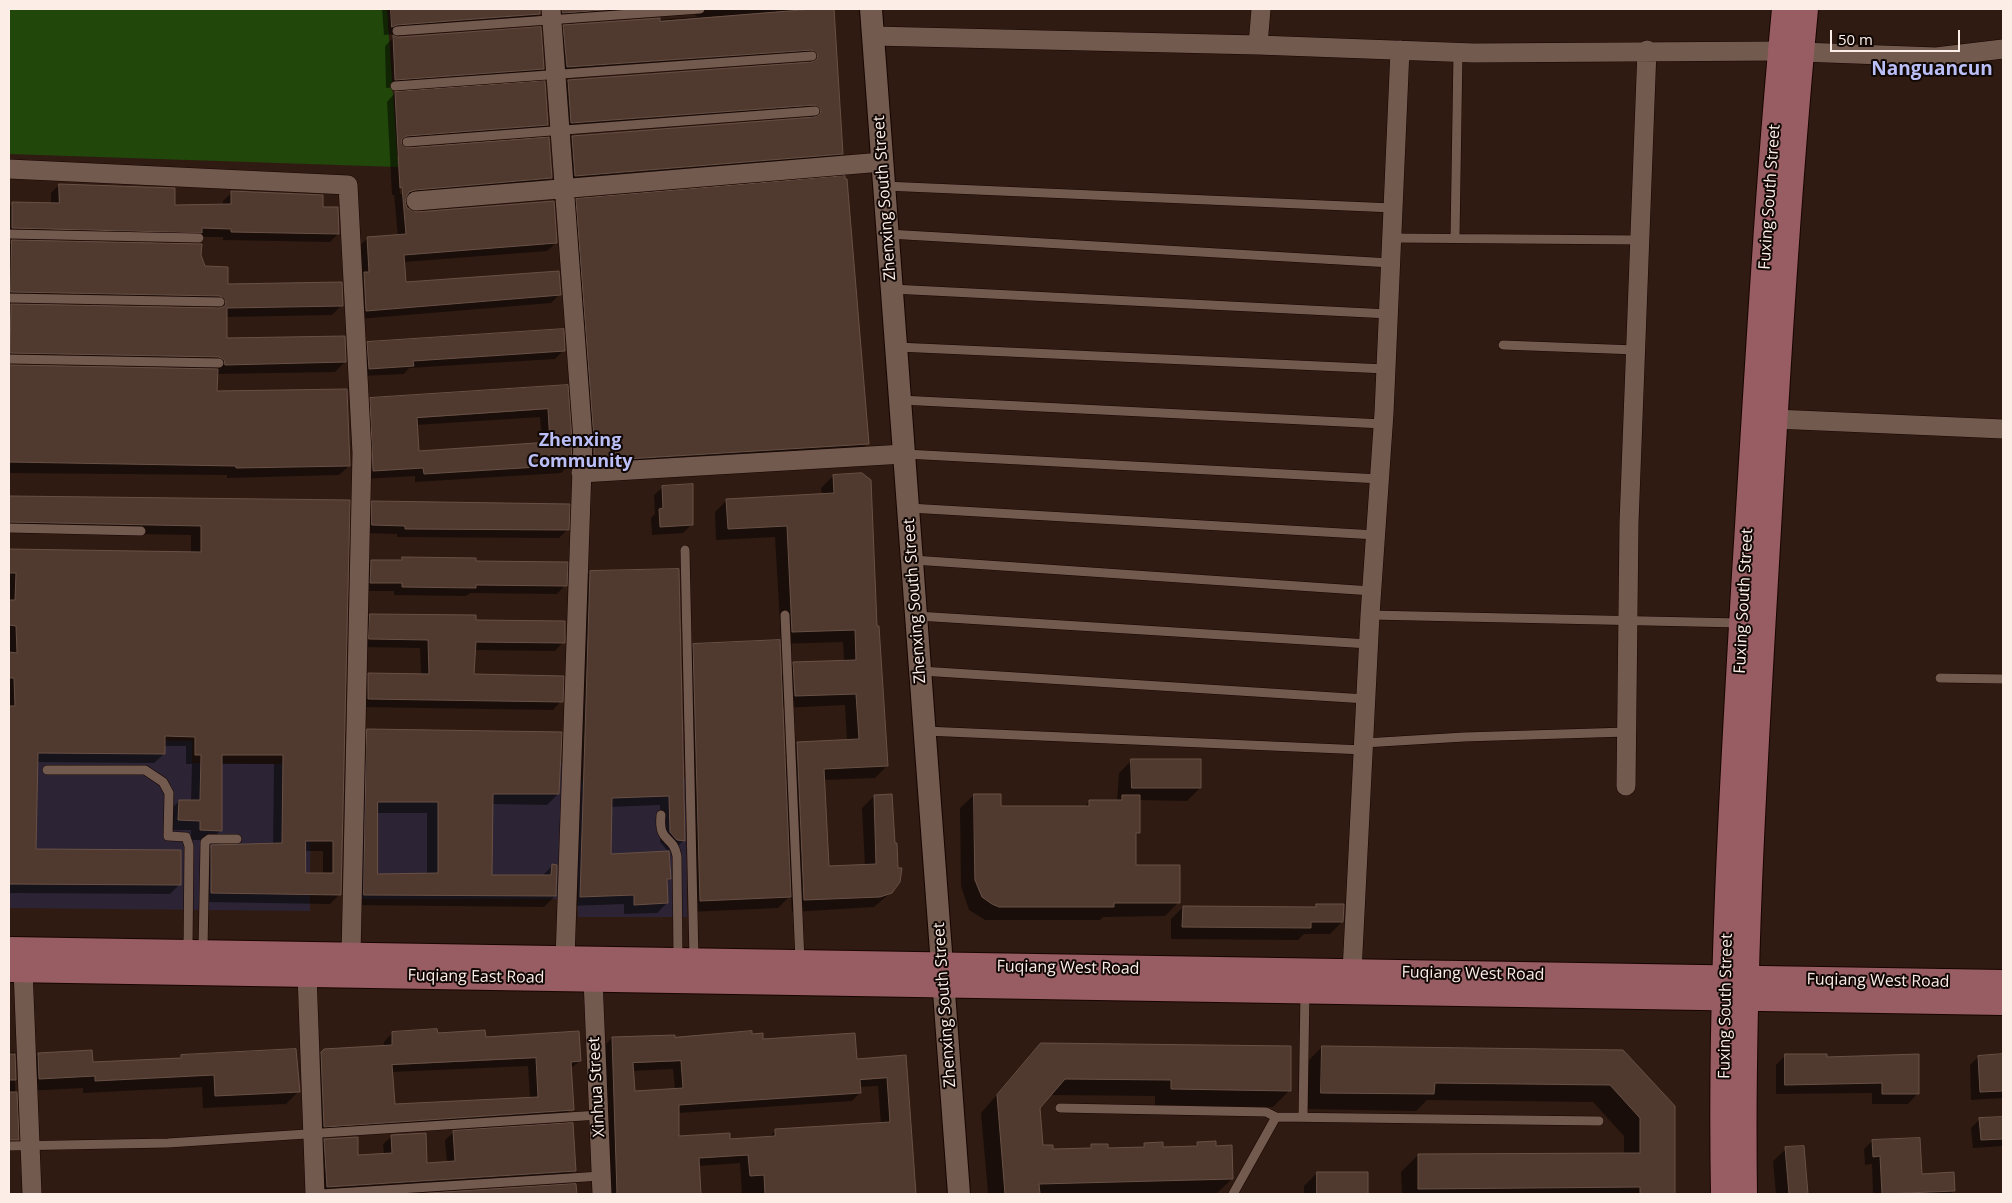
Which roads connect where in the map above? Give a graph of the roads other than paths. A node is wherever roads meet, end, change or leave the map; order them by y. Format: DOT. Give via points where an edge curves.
graph roads {
  1 [pos="700,9"];
  2 [pos="871,9"];
  3 [pos="1261,9"];
  4 [pos="1785,9"];
  5 [pos="1805,9"];
  6 [pos="551,14"];
  7 [pos="397,31"];
  8 [pos="873,36"];
  9 [pos="1258,45"];
  10 [pos="2003,49"];
  11 [pos="1400,50"];
  12 [pos="1647,50"];
  13 [pos="1791,51"];
  14 [pos="1458,52"];
  15 [pos="812,56"];
  16 [pos="556,74"];
  17 [pos="395,86"];
  18 [pos="815,111"];
  19 [pos="560,130"];
  20 [pos="408,142"];
  21 [pos="882,162"];
  22 [pos="9,168"];
  23 [pos="884,186"];
  24 [pos="564,189"];
  25 [pos="416,202"];
  26 [pos="1393,208"];
  27 [pos="9,234"];
  28 [pos="888,234"];
  29 [pos="199,238"];
  30 [pos="1392,238"];
  31 [pos="1455,238"];
  32 [pos="1640,240"];
  33 [pos="1391,263"];
  34 [pos="892,289"];
  35 [pos="9,298"];
  36 [pos="220,302"];
  37 [pos="1388,314"];
  38 [pos="1503,345"];
  39 [pos="896,347"];
  40 [pos="1636,350"];
  41 [pos="9,359"];
  42 [pos="219,364"];
  43 [pos="1386,369"];
  44 [pos="900,400"];
  45 [pos="1775,419"];
  46 [pos="1384,424"];
  47 [pos="2003,430"];
  48 [pos="904,454"];
  49 [pos="581,473"];
  50 [pos="1380,479"];
  51 [pos="908,508"];
  52 [pos="9,528"];
  53 [pos="141,531"];
  54 [pos="1376,535"];
  55 [pos="685,550"];
  56 [pos="912,560"];
  57 [pos="1372,591"];
  58 [pos="785,615"];
  59 [pos="1370,615"];
  60 [pos="916,616"];
  61 [pos="1628,620"];
  62 [pos="1742,623"];
  63 [pos="1369,644"];
  64 [pos="920,671"];
  65 [pos="1940,678"];
  66 [pos="2003,679"];
  67 [pos="1366,699"];
  68 [pos="925,731"];
  69 [pos="1627,732"];
  70 [pos="1364,747"];
  71 [pos="47,770"];
  72 [pos="1626,786"];
  73 [pos="661,815"];
  74 [pos="237,839"];
  75 [pos="196,953"];
  76 [pos="351,956"];
  77 [pos="565,959"];
  78 [pos="686,961"];
  79 [pos="14,963"];
  80 [pos="800,963"];
  81 [pos="1352,972"];
  82 [pos="307,974"];
  83 [pos="943,975"];
  84 [pos="593,979"];
  85 [pos="2003,983"];
  86 [pos="1736,988"];
  87 [pos="1305,991"];
  88 [pos="2003,1002"];
  89 [pos="1060,1108"];
  90 [pos="598,1115"];
  91 [pos="1276,1117"];
  92 [pos="1303,1117"];
  93 [pos="1599,1121"];
  94 [pos="313,1135"];
  95 [pos="9,1146"];
  96 [pos="30,1146"];
  97 [pos="602,1185"];
  98 [pos="32,1194"];
  99 [pos="315,1194"];
  100 [pos="321,1194"];
  101 [pos="958,1194"];
  102 [pos="1233,1194"];
  103 [pos="1724,1194"];
  104 [pos="1744,1194"];
  1 -- 6 [label="lane"];
  2 -- 8 [label="street, Zhenxing South Street"];
  3 -- 9 [label="street"];
  4 -- 13 [label="main road, Fuxing South Street"];
  5 -- 13 [label="main road, Fuxing South Street"];
  6 -- 7 [label="lane"];
  6 -- 16 [label="street"];
  8 -- 9 [label="street"];
  8 -- 21 [label="street, Zhenxing South Street"];
  9 -- 11 [label="street"];
  10 -- 13 [label="street" via="1936,57"];
  11 -- 14 [label="street"];
  11 -- 26 [label="street"];
  12 -- 13 [label="street"];
  12 -- 14 [label="street"];
  12 -- 32 [label="street"];
  13 -- 45 [label="main road, Fuxing South Street"];
  13 -- 62 [label="main road, Fuxing South Street" via="1772,151"];
  14 -- 31 [label="lane"];
  15 -- 16 [label="lane"];
  16 -- 17 [label="lane"];
  16 -- 19 [label="street"];
  18 -- 19 [label="lane"];
  19 -- 20 [label="lane"];
  19 -- 24 [label="street"];
  21 -- 23 [label="street, Zhenxing South Street"];
  21 -- 24 [label="street"];
  22 -- 76 [label="street" via="348,185 362,453"];
  23 -- 26 [label="lane"];
  23 -- 28 [label="street, Zhenxing South Street"];
  24 -- 25 [label="street"];
  24 -- 49 [label="street" via="583,440"];
  26 -- 30 [label="street"];
  27 -- 29 [label="lane"];
  28 -- 33 [label="lane"];
  28 -- 34 [label="street, Zhenxing South Street"];
  30 -- 31 [label="lane"];
  30 -- 33 [label="street"];
  31 -- 32 [label="lane"];
  32 -- 40 [label="street"];
  33 -- 37 [label="street"];
  34 -- 37 [label="lane"];
  34 -- 39 [label="street, Zhenxing South Street"];
  35 -- 36 [label="lane"];
  37 -- 43 [label="street"];
  38 -- 40 [label="lane"];
  39 -- 43 [label="lane"];
  39 -- 44 [label="street, Zhenxing South Street"];
  40 -- 61 [label="street"];
  41 -- 42 [label="lane"];
  43 -- 46 [label="street"];
  44 -- 46 [label="lane"];
  44 -- 48 [label="street, Zhenxing South Street"];
  45 -- 47 [label="street"];
  45 -- 86 [label="main road, Fuxing South Street"];
  46 -- 50 [label="street"];
  48 -- 49 [label="street"];
  48 -- 50 [label="lane"];
  48 -- 51 [label="street, Zhenxing South Street"];
  49 -- 77 [label="street"];
  50 -- 54 [label="street"];
  51 -- 54 [label="lane"];
  51 -- 56 [label="street, Zhenxing South Street"];
  52 -- 53 [label="lane"];
  54 -- 57 [label="street"];
  55 -- 78 [label="lane"];
  56 -- 57 [label="lane"];
  56 -- 60 [label="street, Zhenxing South Street"];
  57 -- 59 [label="street"];
  58 -- 80 [label="lane"];
  59 -- 61 [label="lane"];
  59 -- 63 [label="street"];
  60 -- 63 [label="lane"];
  60 -- 64 [label="street, Zhenxing South Street"];
  61 -- 62 [label="lane"];
  61 -- 69 [label="street"];
  62 -- 86 [label="main road, Fuxing South Street"];
  63 -- 67 [label="street"];
  64 -- 67 [label="lane"];
  64 -- 68 [label="street, Zhenxing South Street"];
  65 -- 66 [label="lane"];
  67 -- 70 [label="street"];
  68 -- 70 [label="lane"];
  68 -- 83 [label="street, Zhenxing South Street"];
  69 -- 70 [label="lane" via="1464,737"];
  69 -- 72 [label="street"];
  70 -- 81 [label="street"];
  71 -- 75 [label="lane" via="145,770 163,782 169,793 168,836 186,837 189,846"];
  73 -- 78 [label="lane" via="659,830 675,848 677,856"];
  74 -- 75 [label="lane" via="210,839 205,842"];
  75 -- 76 [label="main road, Fuqiang East Road"];
  75 -- 79 [label="main road, Fuqiang East Road"];
  76 -- 77 [label="main road, Fuqiang East Road"];
  77 -- 78 [label="main road, Fuqiang East Road"];
  78 -- 80 [label="main road, Fuqiang East Road"];
  79 -- 82 [label="main road, Fuqiang East Road"];
  79 -- 96 [label="street"];
  80 -- 83 [label="main road, Fuqiang East Road"];
  81 -- 83 [label="main road, Fuqiang West Road"];
  81 -- 86 [label="main road, Fuqiang West Road"];
  82 -- 84 [label="main road, Fuqiang East Road"];
  82 -- 94 [label="street"];
  83 -- 84 [label="main road, Fuqiang East Road"];
  83 -- 87 [label="main road, Fuqiang West Road"];
  83 -- 101 [label="street, Zhenxing South Street"];
  84 -- 90 [label="street, Xinhua Street"];
  85 -- 86 [label="main road, Fuqiang West Road"];
  86 -- 87 [label="main road, Fuqiang West Road"];
  86 -- 88 [label="main road, Fuqiang West Road"];
  86 -- 103 [label="main road, Fuxing South Street"];
  86 -- 104 [label="main road, Fuxing South Street"];
  87 -- 92 [label="lane"];
  89 -- 91 [label="lane" via="1266,1112"];
  90 -- 94 [label="lane"];
  90 -- 97 [label="street, Xinhua Street"];
  91 -- 92 [label="lane"];
  91 -- 102 [label="lane"];
  92 -- 93 [label="lane"];
  94 -- 96 [label="lane"];
  94 -- 99 [label="street"];
  95 -- 96 [label="lane"];
  96 -- 98 [label="street"];
  97 -- 100 [label="lane"];
}
